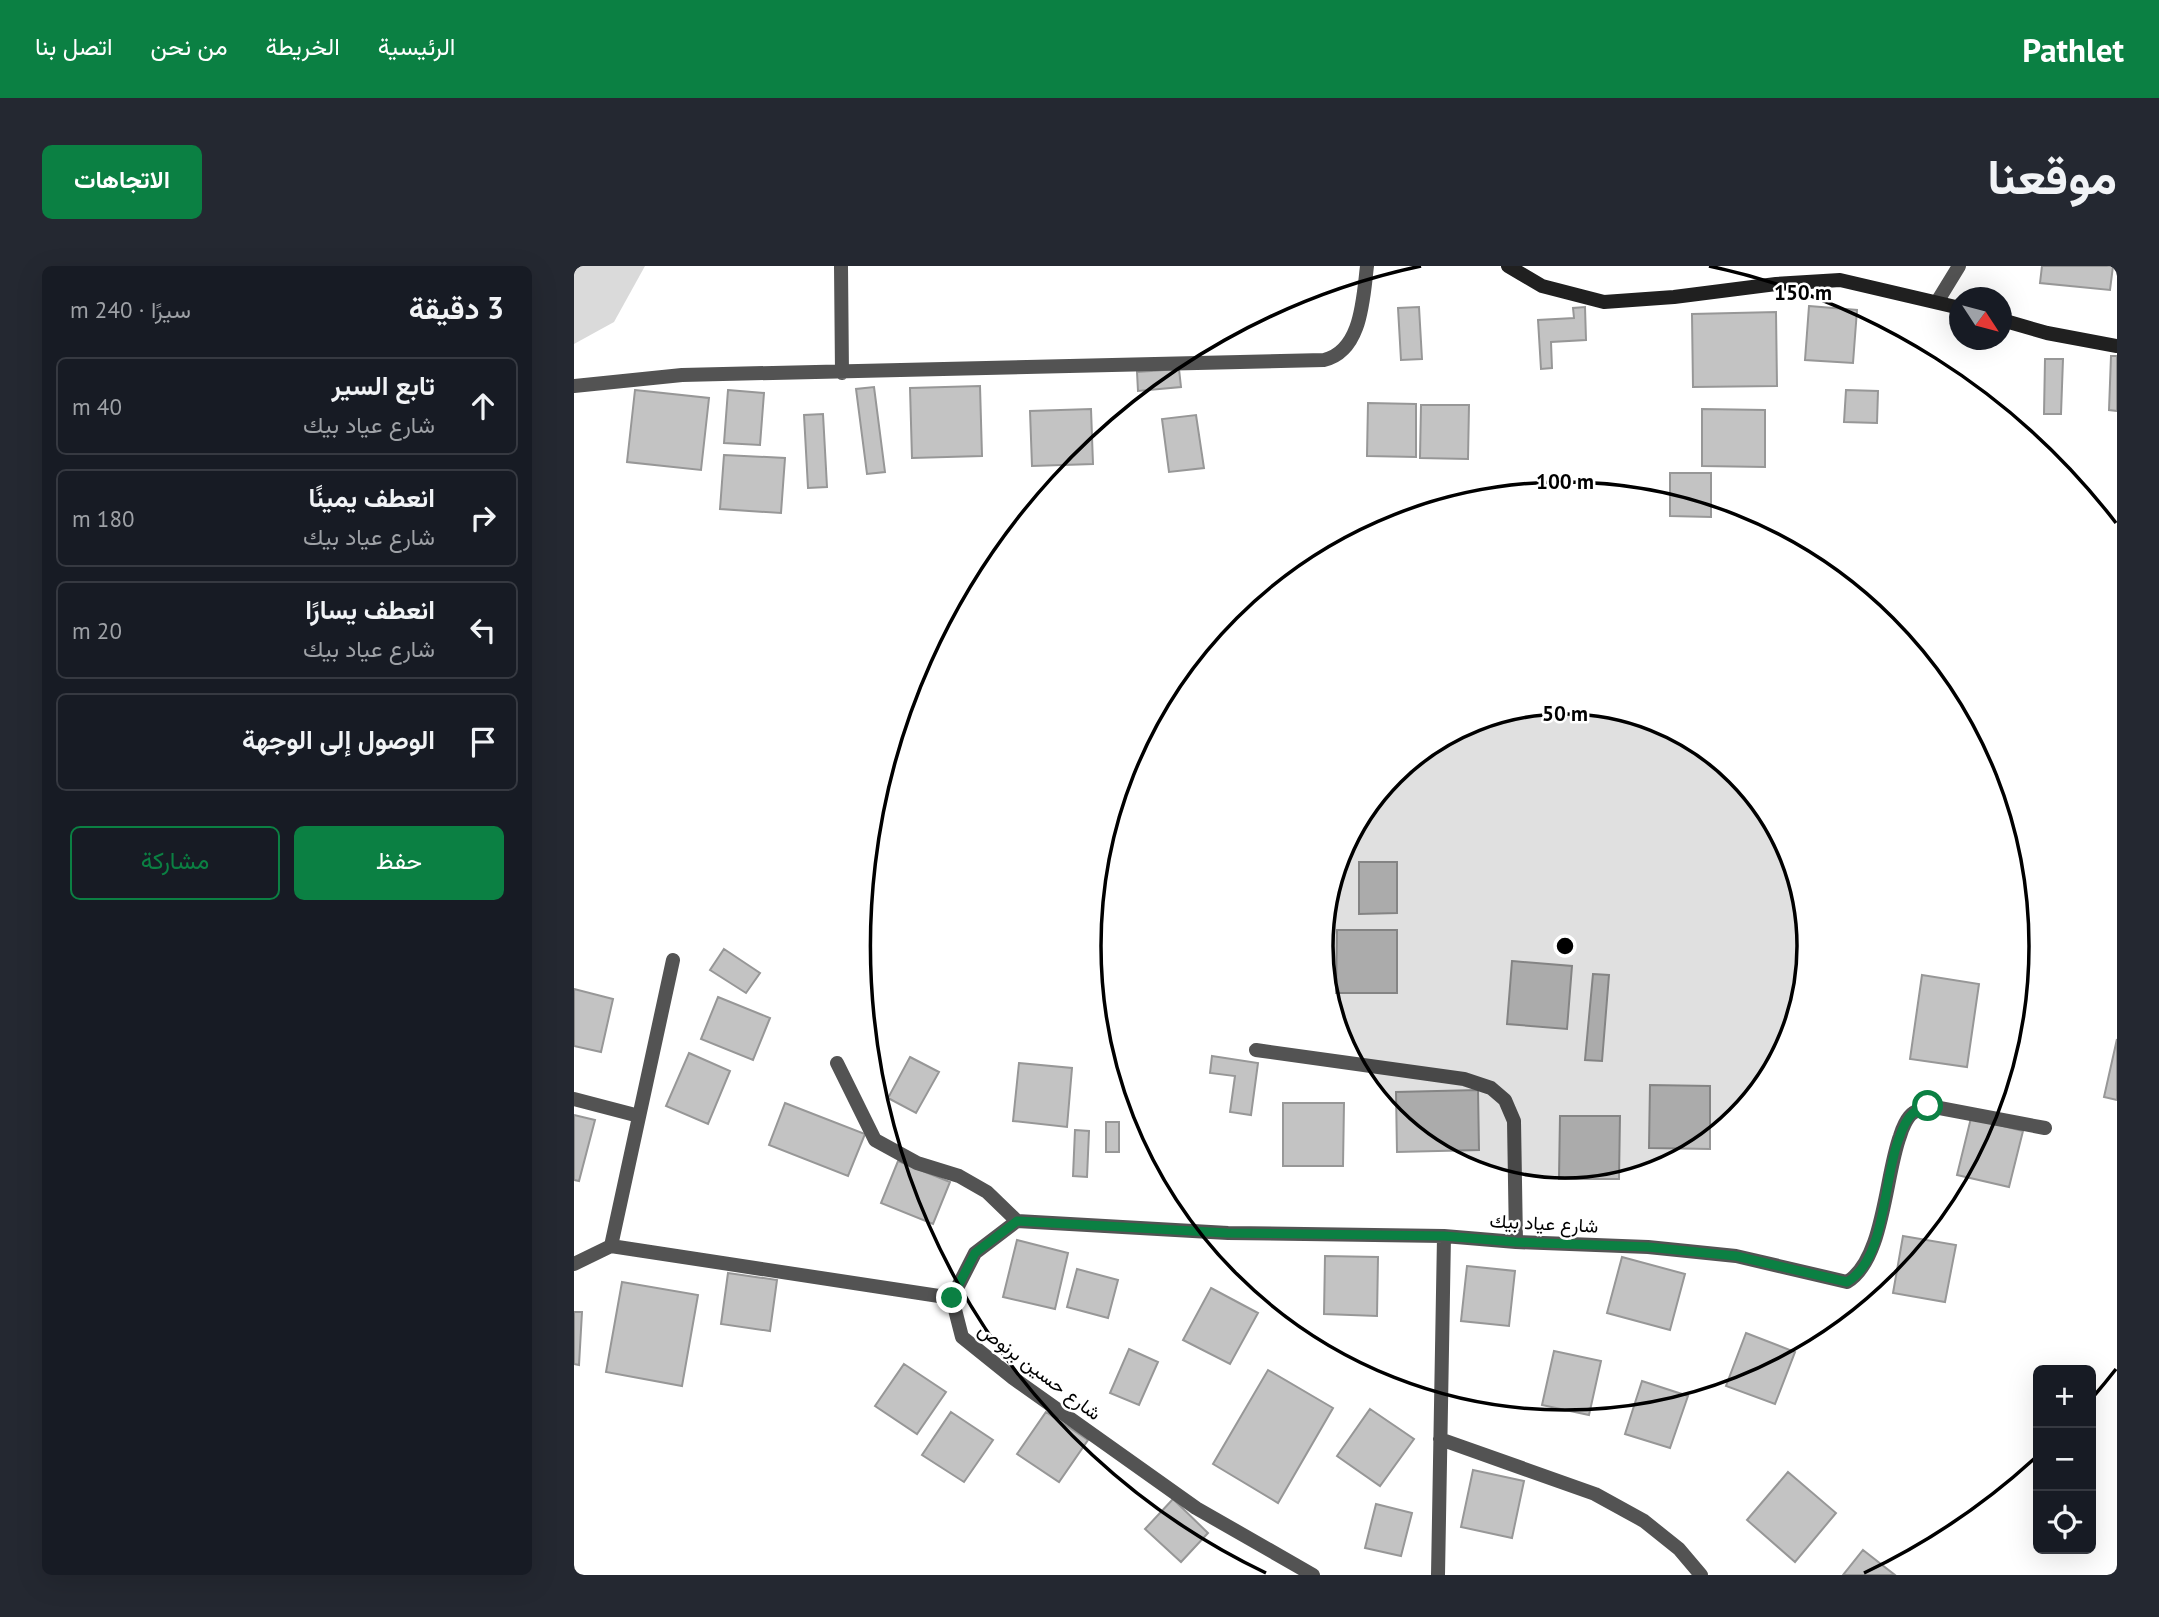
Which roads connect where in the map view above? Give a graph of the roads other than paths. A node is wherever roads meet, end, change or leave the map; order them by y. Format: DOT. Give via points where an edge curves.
graph roads {
  1 [pos="841,266"];
  2 [pos="1367,266"];
  3 [pos="1508,266"];
  4 [pos="1959,266"];
  5 [pos="1937,302"];
  6 [pos="1949,305"];
  7 [pos="2012,323"];
  8 [pos="2117,346"];
  9 [pos="842,373"];
  10 [pos="574,386"];
  11 [pos="673,960"];
  12 [pos="1256,1050"];
  13 [pos="837,1063"];
  14 [pos="574,1099"];
  15 [pos="639,1116"];
  16 [pos="2045,1128"];
  17 [pos="1017,1221"];
  18 [pos="1444,1236"];
  19 [pos="1516,1242"];
  20 [pos="611,1246"];
  21 [pos="574,1264"];
  22 [pos="952,1298"];
  23 [pos="1440,1439"];
  24 [pos="1313,1575"];
  25 [pos="1438,1575"];
  26 [pos="1700,1575"];
  1 -- 9 [label="street"];
  2 -- 9 [label="street" via="1353,334 1336,357 1324,360"];
  3 -- 5 [label="main road" via="1542,286 1604,302 1840,281"];
  4 -- 5 [label="street"];
  5 -- 6 [label="main road"];
  7 -- 8 [label="main road"];
  9 -- 10 [label="street" via="682,375"];
  11 -- 15 [label="street"];
  12 -- 19 [label="street" via="1464,1079 1491,1088 1505,1100 1514,1121"];
  13 -- 17 [label="street" via="875,1140 917,1163 959,1176 987,1192"];
  14 -- 15 [label="street"];
  15 -- 20 [label="street"];
  16 -- 19 [label="street, شارع عياد بيك" via="1928,1106 1913,1113 1896,1147 1873,1249 1858,1275 1847,1282 1736,1256"];
  17 -- 18 [label="street, شارع عياد بيك" via="1227,1233"];
  17 -- 22 [label="street" via="975,1253"];
  18 -- 19 [label="street, شارع عياد بيك"];
  18 -- 23 [label="street"];
  20 -- 21 [label="street"];
  20 -- 22 [label="street"];
  22 -- 24 [label="street, شارع حسين برنوص" via="962,1338 1013,1378 1196,1508"];
  23 -- 25 [label="street"];
  23 -- 26 [label="street" via="1595,1494 1644,1521 1679,1549"];
}
